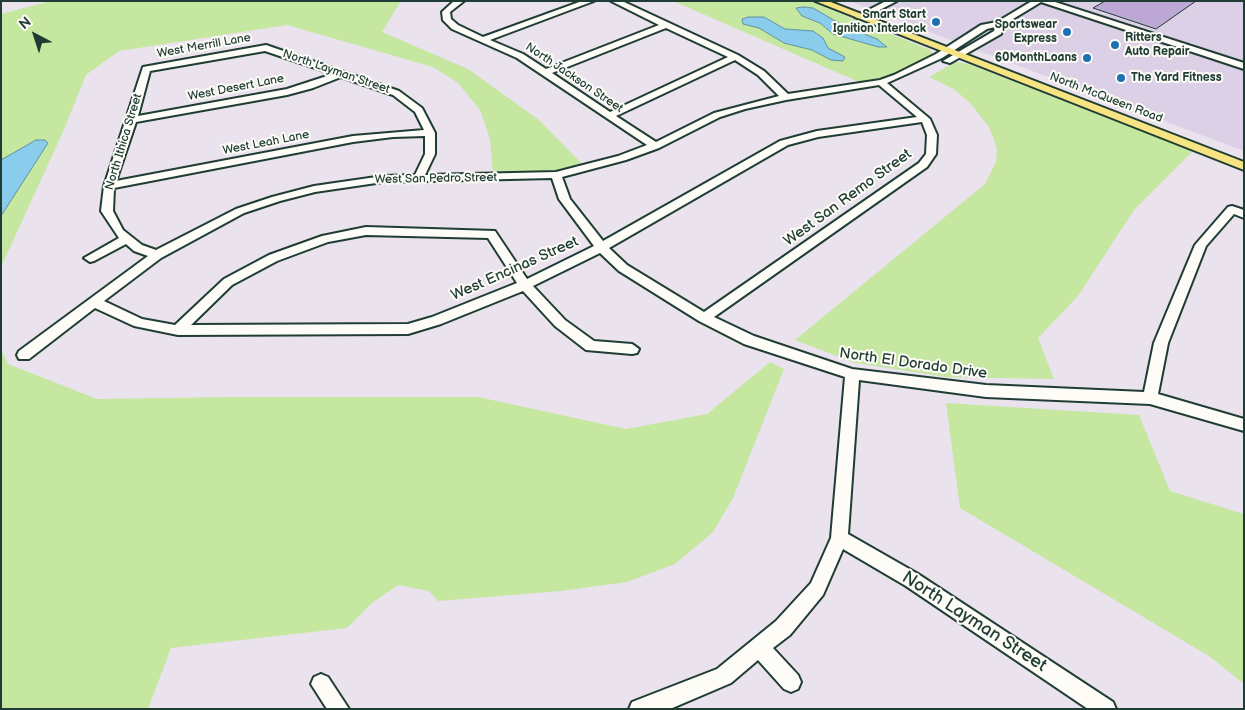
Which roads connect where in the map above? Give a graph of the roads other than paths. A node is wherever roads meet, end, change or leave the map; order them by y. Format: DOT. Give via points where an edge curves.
graph roads {
  1 [pos="460,1"];
  2 [pos="590,1"];
  3 [pos="615,1"];
  4 [pos="819,1"];
  5 [pos="841,1"];
  6 [pos="893,1"];
  7 [pos="1038,1"];
  8 [pos="1044,1"];
  9 [pos="870,12"];
  10 [pos="859,17"];
  11 [pos="999,24"];
  12 [pos="666,25"];
  13 [pos="484,39"];
  14 [pos="266,48"];
  15 [pos="957,50"];
  16 [pos="735,57"];
  17 [pos="1244,66"];
  18 [pos="146,69"];
  19 [pos="547,72"];
  20 [pos="343,73"];
  21 [pos="881,82"];
  22 [pos="786,96"];
  23 [pos="608,116"];
  24 [pos="925,118"];
  25 [pos="132,120"];
  26 [pos="430,133"];
  27 [pos="656,146"];
  28 [pos="1244,155"];
  29 [pos="1244,166"];
  30 [pos="556,176"];
  31 [pos="419,177"];
  32 [pos="109,186"];
  33 [pos="1238,212"];
  34 [pos="127,239"];
  35 [pos="601,248"];
  36 [pos="157,255"];
  37 [pos="90,258"];
  38 [pos="525,285"];
  39 [pos="94,302"];
  40 [pos="704,318"];
  41 [pos="178,330"];
  42 [pos="632,349"];
  43 [pos="24,356"];
  44 [pos="852,374"];
  45 [pos="1150,398"];
  46 [pos="1244,425"];
  47 [pos="839,538"];
  48 [pos="759,647"];
  49 [pos="791,682"];
  50 [pos="321,684"];
  51 [pos="339,709"];
  52 [pos="639,709"];
  53 [pos="1106,709"];
  1 -- 13 [label="street, North Jackson Street" via="446,12 447,20 455,27"];
  2 -- 13 [label="street"];
  3 -- 12 [label="street"];
  4 -- 10 [label="main road, North McQueen Road"];
  5 -- 9 [label="main road, North McQueen Road"];
  6 -- 9 [label="street"];
  7 -- 11 [label="street, West San Pedro Street"];
  8 -- 17 [label="street"];
  9 -- 10 [label="street"];
  9 -- 15 [label="main road, North McQueen Road"];
  10 -- 15 [label="main road, North McQueen Road"];
  11 -- 15 [label="street, West San Pedro Street" via="984,27"];
  11 -- 15 [label="street, West San Pedro Street" via="998,32"];
  12 -- 16 [label="street"];
  12 -- 19 [label="street"];
  13 -- 19 [label="street, North Jackson Street"];
  14 -- 18 [label="street, West Merrill Lane"];
  14 -- 20 [label="street, North Layman Street"];
  15 -- 21 [label="street, West San Pedro Street"];
  15 -- 28 [label="main road, North McQueen Road"];
  15 -- 29 [label="main road, North McQueen Road"];
  16 -- 22 [label="street"];
  16 -- 23 [label="street"];
  18 -- 25 [label="street, North Ithica Street"];
  19 -- 23 [label="street, North Jackson Street"];
  20 -- 25 [label="street, West Desert Lane" via="286,92"];
  20 -- 26 [label="street, North Layman Street" via="396,93 419,110"];
  21 -- 22 [label="street, West San Pedro Street"];
  21 -- 24 [label="street"];
  22 -- 27 [label="street, West San Pedro Street" via="717,115"];
  23 -- 27 [label="street, North Jackson Street"];
  24 -- 35 [label="street, West Encinas Street" via="784,142"];
  24 -- 40 [label="street, West San Remo Street" via="932,135 931,154 923,165"];
  25 -- 32 [label="street, North Ithica Street"];
  26 -- 31 [label="street, North Layman Street" via="430,154"];
  26 -- 32 [label="street, West Leah Lane" via="353,139 202,172"];
  27 -- 30 [label="street, West San Pedro Street"];
  30 -- 31 [label="street, West San Pedro Street"];
  30 -- 35 [label="street, North El Dorado Drive" via="566,199"];
  31 -- 36 [label="street, West San Pedro Street" via="352,182 276,198 240,211"];
  32 -- 34 [label="street, North Ithica Street" via="107,211"];
  33 -- 45 [label="street" via="1201,245 1162,343"];
  34 -- 36 [label="street, North Ithica Street" via="138,248"];
  34 -- 37 [label="street"];
  35 -- 38 [label="street, West Encinas Street"];
  35 -- 40 [label="street, North El Dorado Drive" via="623,268"];
  36 -- 39 [label="street, West San Pedro Street"];
  38 -- 41 [label="street, West Encinas Street" via="408,329"];
  38 -- 41 [label="street" via="491,234 366,231 326,239 273,258 228,282"];
  38 -- 42 [label="street" via="560,323 591,346"];
  39 -- 41 [label="street, West Encinas Street" via="139,323"];
  39 -- 43 [label="street, West San Pedro Street"];
  40 -- 44 [label="street, North El Dorado Drive" via="749,340"];
  44 -- 45 [label="street, North El Dorado Drive" via="986,391"];
  44 -- 47 [label="street"];
  45 -- 46 [label="street, North El Dorado Drive"];
  47 -- 48 [label="street" via="817,589 783,628"];
  47 -- 53 [label="street, North Layman Street" via="912,580"];
  48 -- 49 [label="street"];
  48 -- 52 [label="street" via="724,676"];
  50 -- 51 [label="street"];
}
